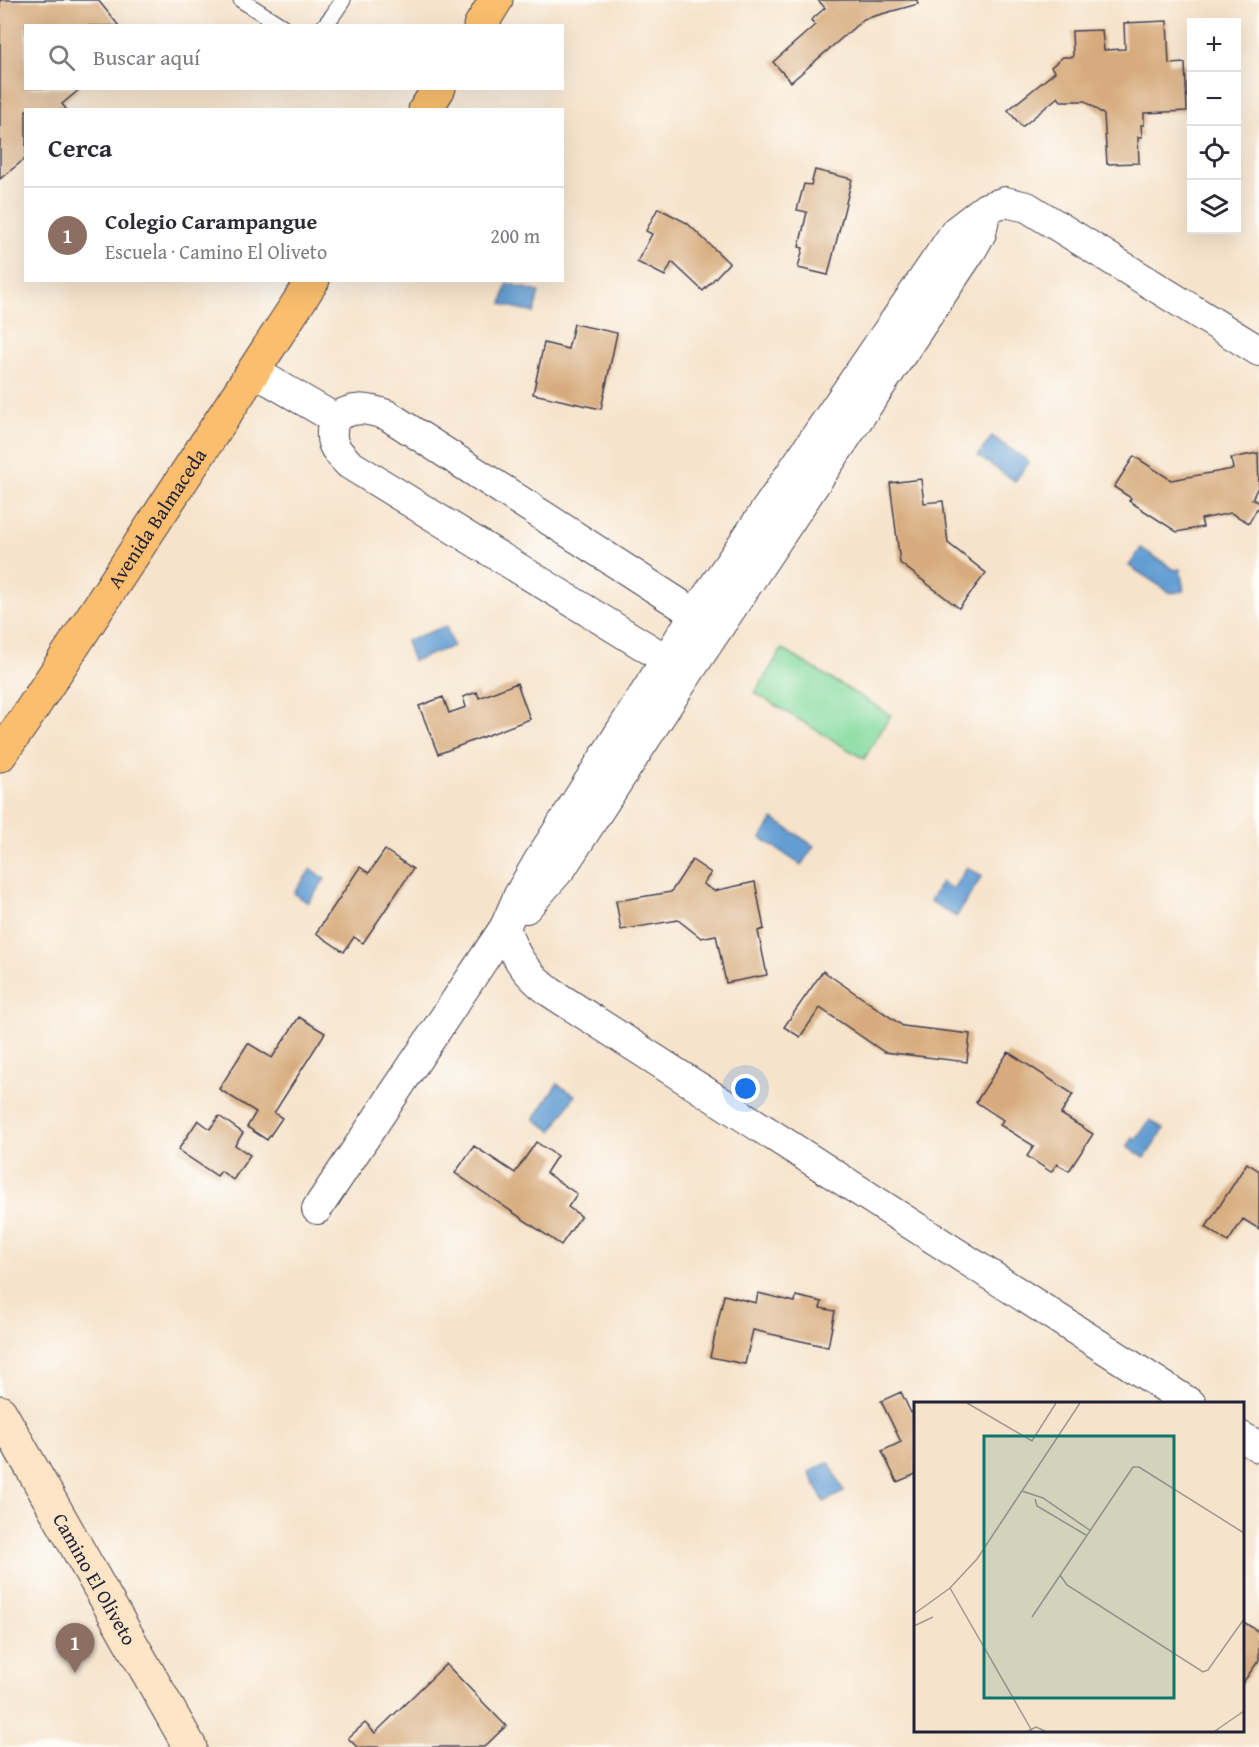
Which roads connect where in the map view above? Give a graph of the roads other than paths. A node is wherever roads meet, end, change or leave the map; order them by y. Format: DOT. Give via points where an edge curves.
graph roads {
  1 [pos="241,0"];
  2 [pos="343,0"];
  3 [pos="496,0"];
  4 [pos="279,24"];
  5 [pos="326,24"];
  6 [pos="481,24"];
  7 [pos="438,90"];
  8 [pos="426,108"];
  9 [pos="312,282"];
  10 [pos="1259,351"];
  11 [pos="253,370"];
  12 [pos="334,418"];
  13 [pos="705,624"];
  14 [pos="678,665"];
  15 [pos="0,755"];
  16 [pos="505,927"];
  17 [pos="317,1209"];
  18 [pos="1188,1402"];
  19 [pos="0,1412"];
  20 [pos="1244,1438"];
  21 [pos="1259,1447"];
  22 [pos="190,1747"];
  1 -- 4 [label="lane"];
  2 -- 5 [label="lane"];
  3 -- 6 [label="main road"];
  7 -- 8 [label="main road"];
  9 -- 11 [label="main road, Avenida Balmaceda"];
  10 -- 13 [label="street" via="1027,207 1005,202 986,208 956,231 910,320"];
  11 -- 12 [label="street"];
  11 -- 15 [label="main road, Avenida Balmaceda"];
  12 -- 13 [label="street" via="358,409 387,415"];
  12 -- 14 [label="street" via="332,443 350,464"];
  13 -- 14 [label="street"];
  14 -- 16 [label="street" via="579,820 519,895"];
  16 -- 17 [label="street"];
  16 -- 18 [label="street" via="524,969 550,992"];
  19 -- 22 [label="main road, Camino El Oliveto"];
  20 -- 21 [label="street"];
}
